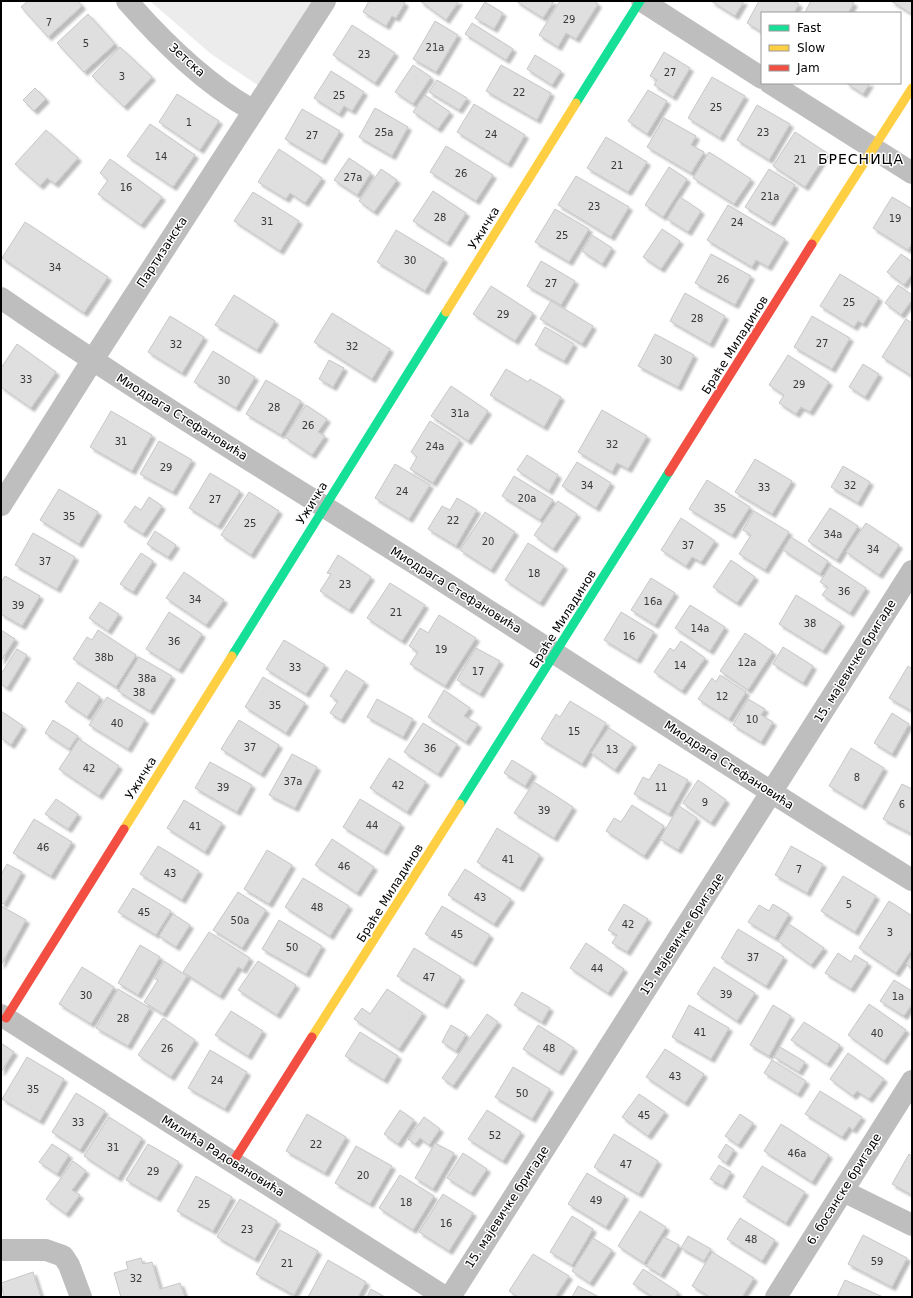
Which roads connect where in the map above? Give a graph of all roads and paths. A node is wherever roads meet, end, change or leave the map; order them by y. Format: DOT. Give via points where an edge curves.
graph roads {
  1 [pos="127,1"];
  2 [pos="324,1"];
  3 [pos="641,1"];
  4 [pos="761,77"];
  5 [pos="772,84"];
  6 [pos="912,88"];
  7 [pos="254,111"];
  8 [pos="872,148"];
  9 [pos="912,173"];
  10 [pos="1,298"];
  11 [pos="92,361"];
  12 [pos="1,504"];
  13 [pos="324,506"];
  14 [pos="912,571"];
  15 [pos="556,653"];
  16 [pos="771,794"];
  17 [pos="912,880"];
  18 [pos="3,1016"];
  19 [pos="912,1081"];
  20 [pos="233,1162"];
  21 [pos="843,1191"];
  22 [pos="912,1225"];
  23 [pos="1,1250"];
  24 [pos="81,1297"];
  25 [pos="445,1297"];
  26 [pos="450,1297"];
  27 [pos="776,1297"];
  1 -- 7 [label="street, Зетска" via="175,51 236,101"];
  2 -- 7 [label="street, Партизанска"];
  3 -- 4 [label="street"];
  3 -- 13 [label="street, Ужичка"];
  5 -- 8 [label="street"];
  6 -- 8 [label="street, Браће Миладинов"];
  7 -- 11 [label="street, Партизанска"];
  8 -- 9 [label="street"];
  8 -- 15 [label="street, Браће Миладинов"];
  10 -- 11 [label="street, Миодрага Стефановића"];
  11 -- 12 [label="street, Партизанска"];
  11 -- 13 [label="street, Миодрага Стефановића"];
  13 -- 15 [label="street, Миодрага Стефановића"];
  13 -- 18 [label="street, Ужичка"];
  14 -- 16 [label="street, 15. мајевичке бригаде"];
  15 -- 16 [label="street, Миодрага Стефановића"];
  15 -- 20 [label="street, Браће Миладинов"];
  16 -- 17 [label="street, Миодрага Стефановића"];
  16 -- 26 [label="street, 15. мајевичке бригаде"];
  18 -- 20 [label="street, Милића Радовановића"];
  19 -- 21 [label="street, 6. босанске бригаде"];
  20 -- 25 [label="street, Милића Радовановића"];
  21 -- 22 [label="street"];
  21 -- 27 [label="street, 6. босанске бригаде"];
  23 -- 24 [label="street" via="46,1250 63,1256"];
}
